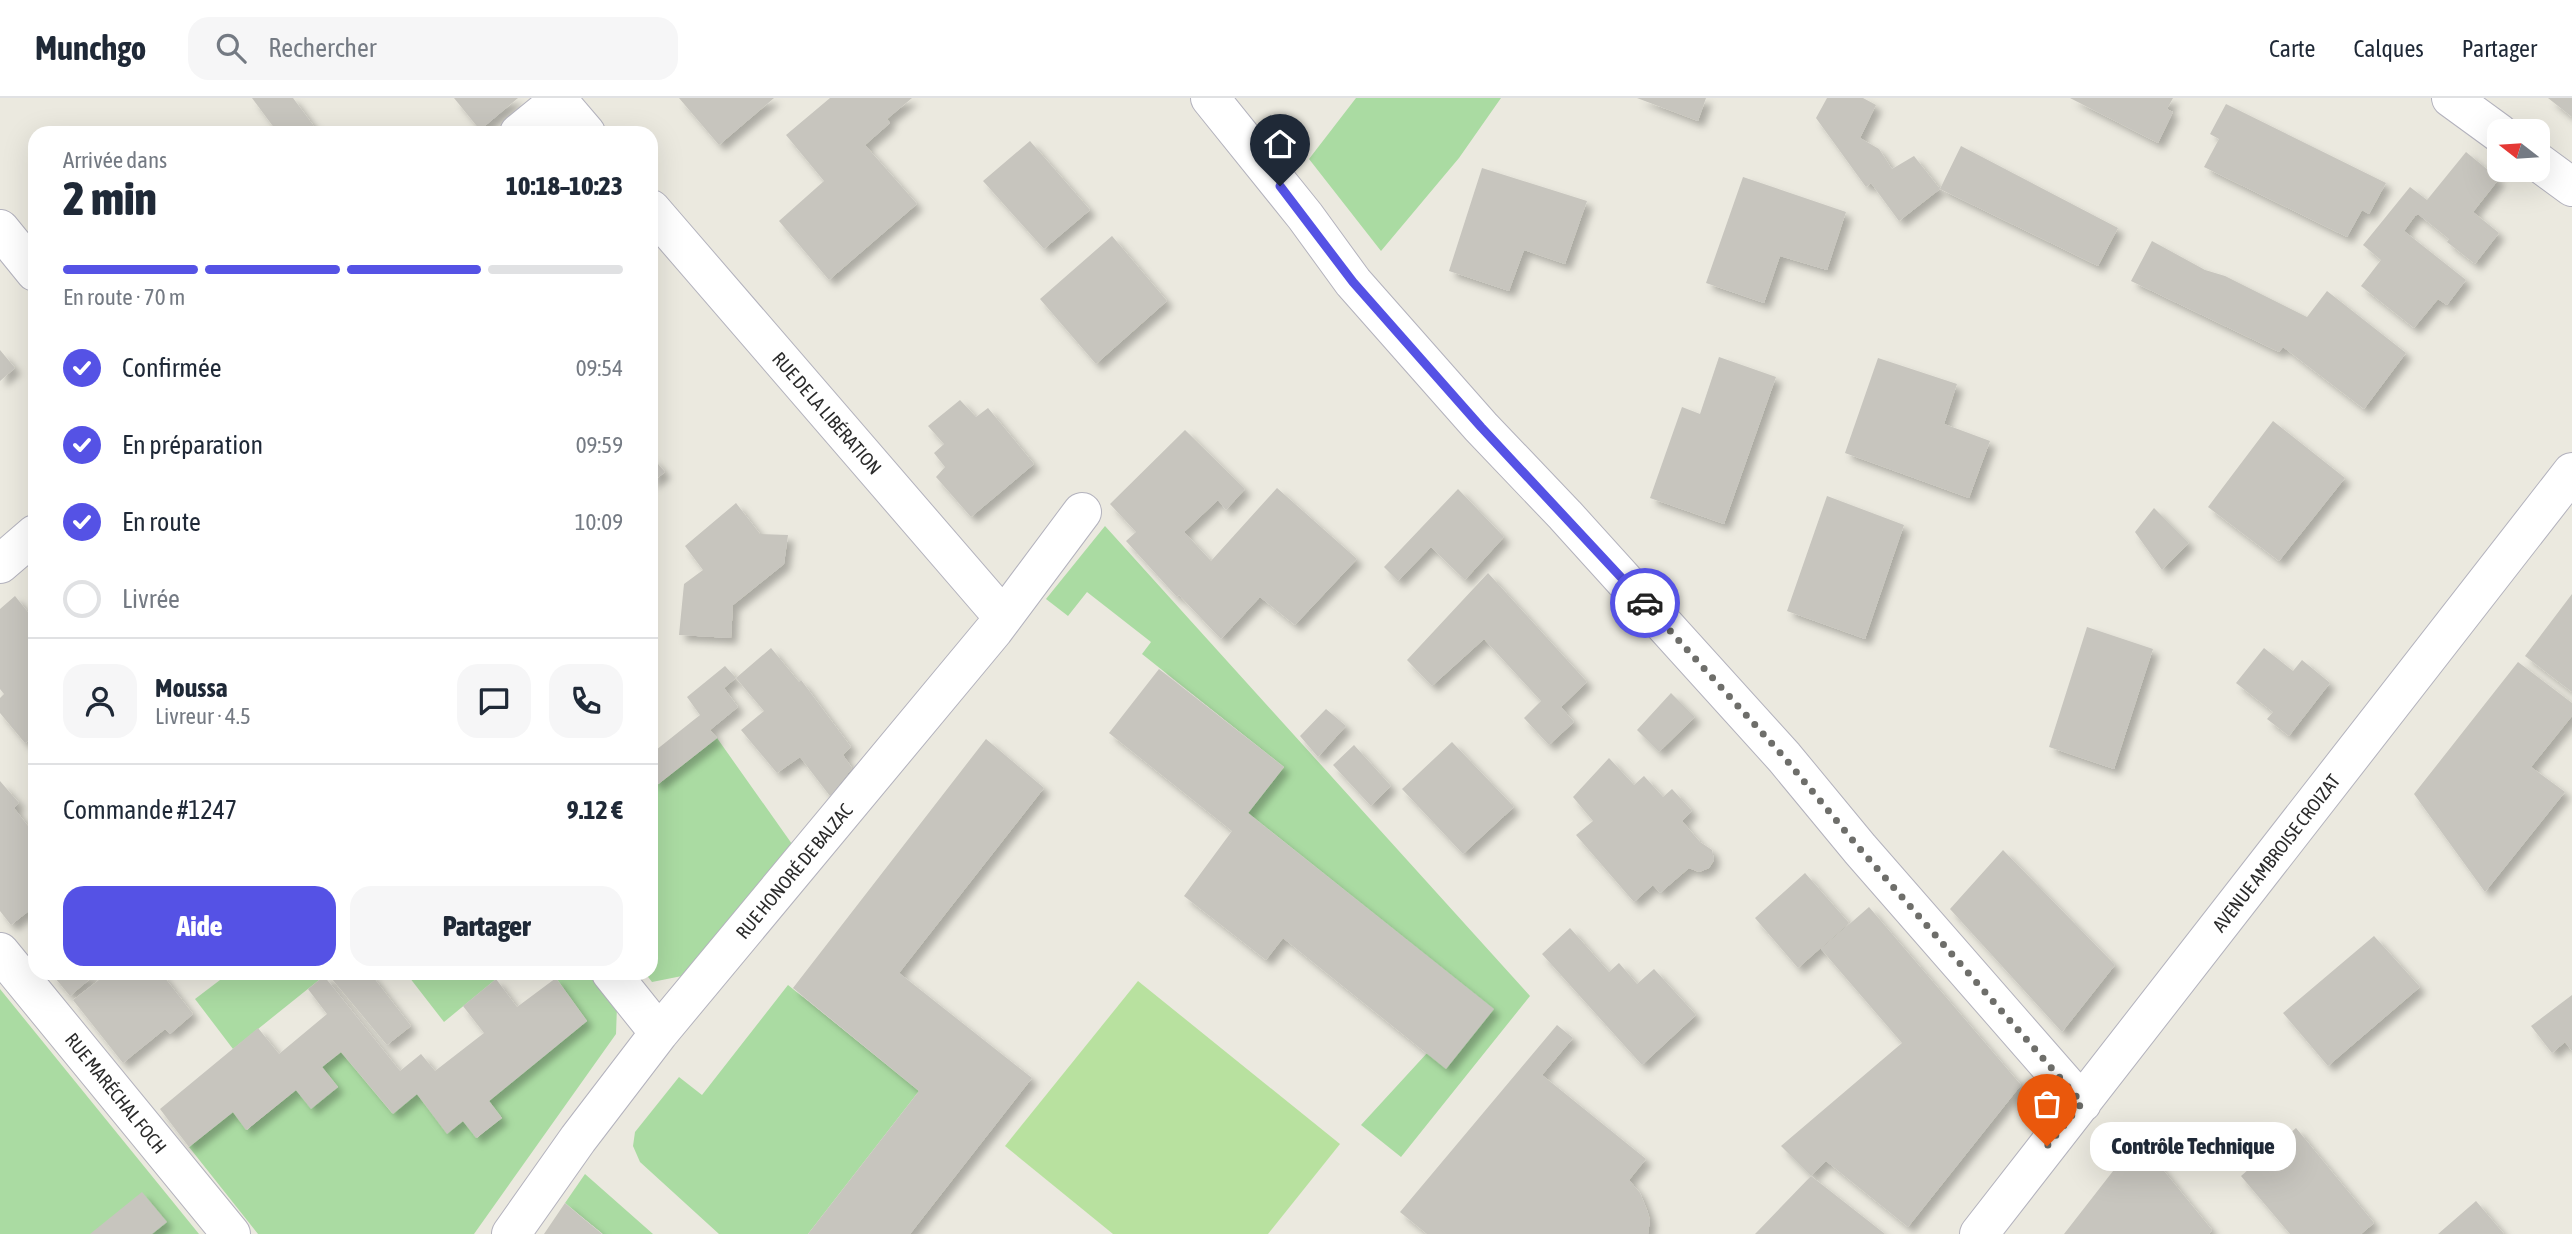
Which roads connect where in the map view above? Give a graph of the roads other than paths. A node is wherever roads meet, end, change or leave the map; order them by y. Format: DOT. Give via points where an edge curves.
graph roads {
  1 [pos="1210,98"];
  2 [pos="2451,98"];
  3 [pos="558,99"];
  4 [pos="2487,124"];
  5 [pos="527,126"];
  6 [pos="580,126"];
  7 [pos="2550,171"];
  8 [pos="2572,187"];
  9 [pos="658,216"];
  10 [pos="0,229"];
  11 [pos="28,263"];
  12 [pos="2572,472"];
  13 [pos="1082,512"];
  14 [pos="28,540"];
  15 [pos="0,564"];
  16 [pos="1003,617"];
  17 [pos="0,952"];
  18 [pos="617,980"];
  19 [pos="659,1033"];
  20 [pos="2082,1103"];
  21 [pos="231,1234"];
  22 [pos="511,1234"];
  23 [pos="1979,1234"];
  1 -- 20 [label="street" via="1353,282 1784,757"];
  2 -- 4 [label="street"];
  3 -- 5 [label="street"];
  3 -- 6 [label="street"];
  7 -- 8 [label="street"];
  9 -- 16 [label="street, RUE DE LA LIBÉRATION"];
  10 -- 11 [label="street"];
  12 -- 20 [label="street, AVENUE AMBROISE CROIZAT"];
  13 -- 16 [label="street, RUE HONORÉ DE BALZAC"];
  14 -- 15 [label="street"];
  16 -- 19 [label="street, RUE HONORÉ DE BALZAC"];
  17 -- 21 [label="street, RUE MARÉCHAL FOCH"];
  18 -- 19 [label="street"];
  19 -- 22 [label="street, RUE HONORÉ DE BALZAC"];
  20 -- 23 [label="street, AVENUE AMBROISE CROIZAT"];
}
